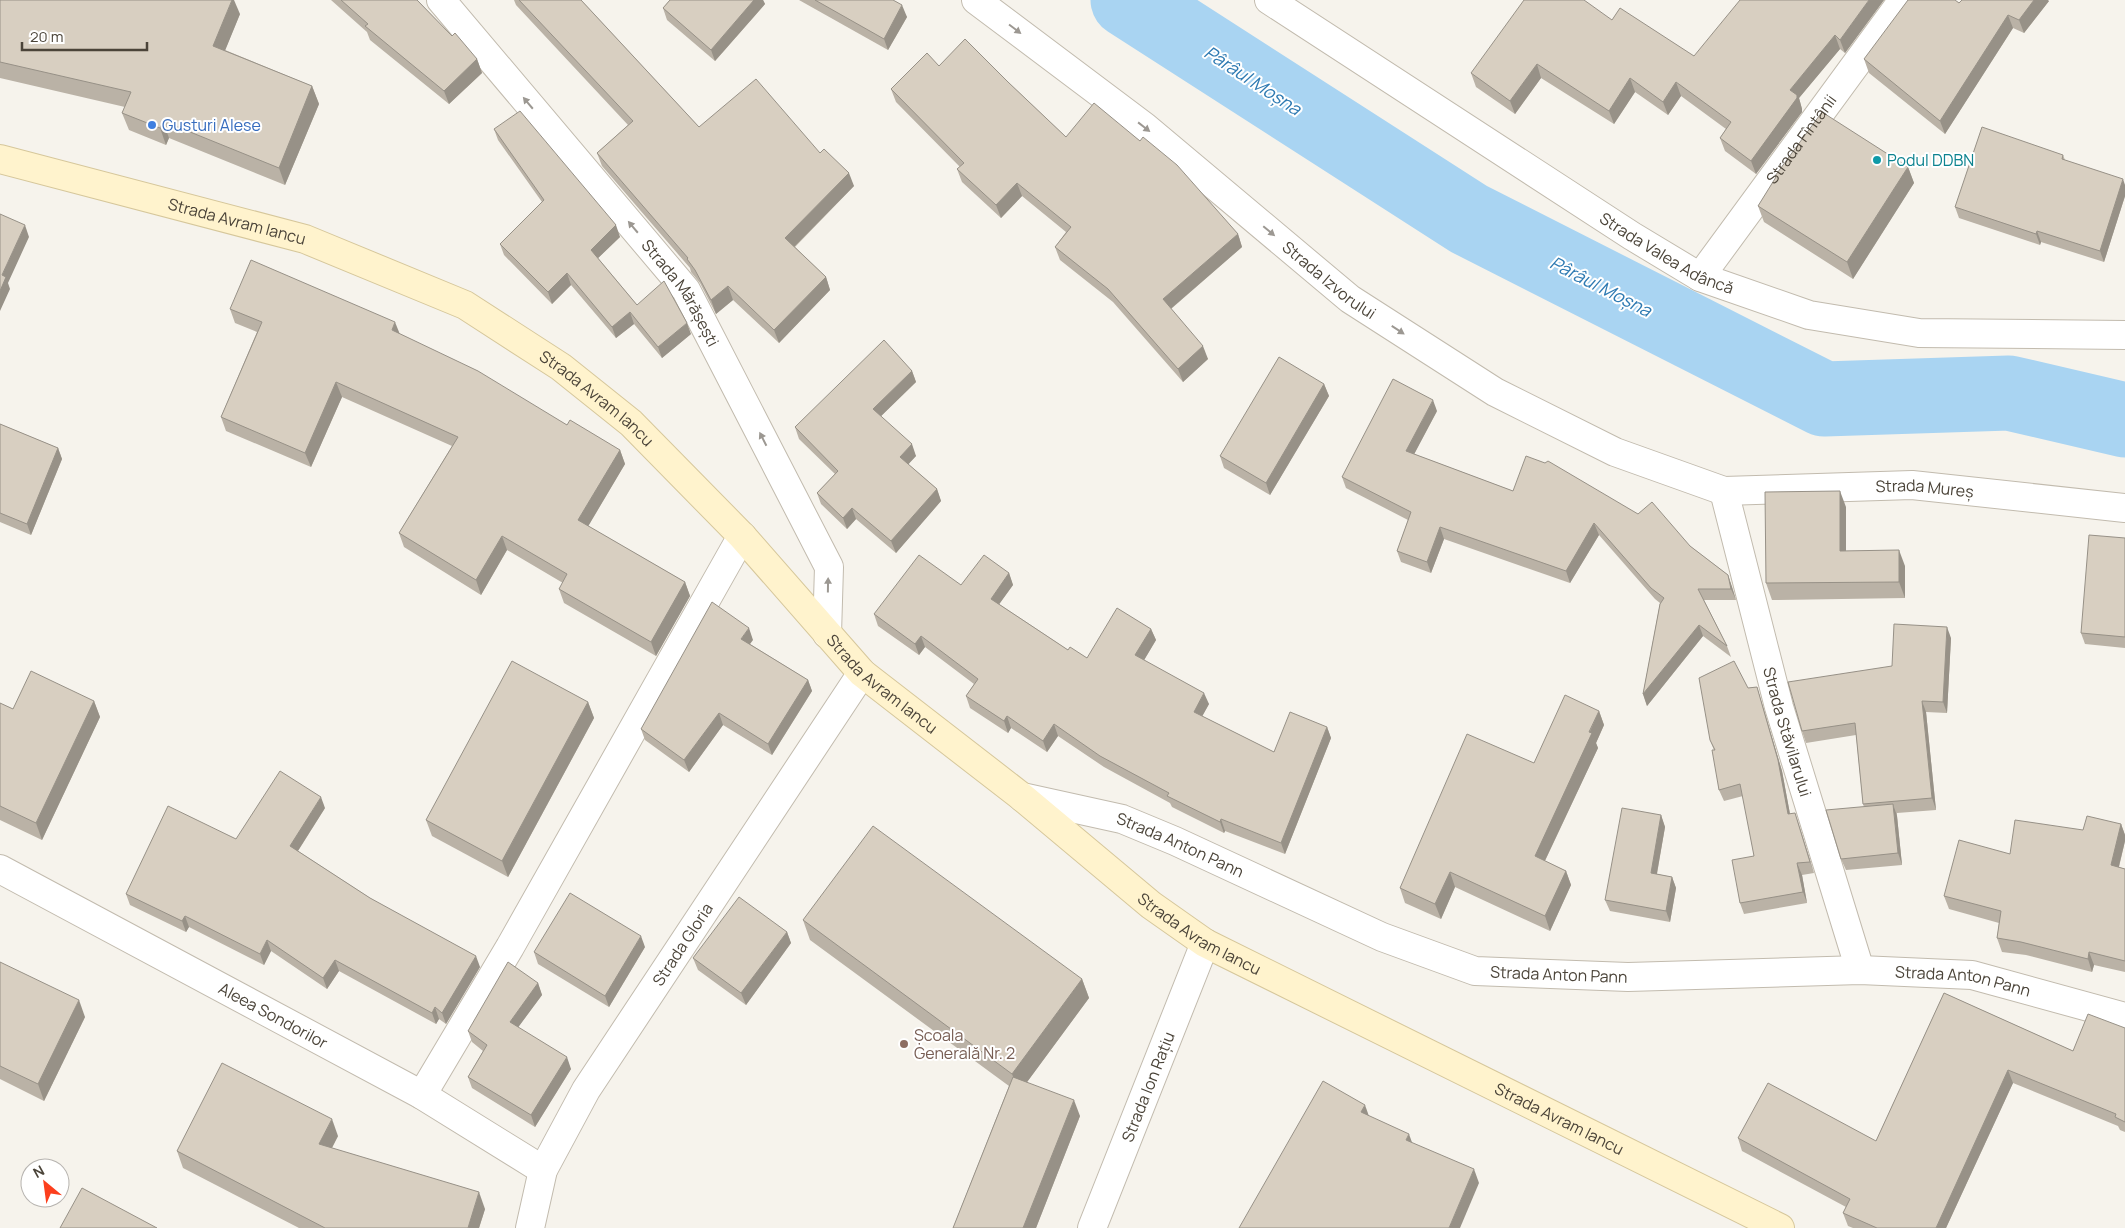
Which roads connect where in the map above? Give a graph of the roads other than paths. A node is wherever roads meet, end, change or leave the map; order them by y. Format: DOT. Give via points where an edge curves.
graph roads {
  1 [pos="441,0"];
  2 [pos="976,0"];
  3 [pos="1269,0"];
  4 [pos="1903,0"];
  5 [pos="0,160"];
  6 [pos="1700,277"];
  7 [pos="2125,335"];
  8 [pos="1724,491"];
  9 [pos="2125,508"];
  10 [pos="742,536"];
  11 [pos="827,634"];
  12 [pos="862,673"];
  13 [pos="1022,797"];
  14 [pos="0,869"];
  15 [pos="1205,943"];
  16 [pos="1860,970"];
  17 [pos="2125,1017"];
  18 [pos="422,1095"];
  19 [pos="543,1170"];
  20 [pos="530,1228"];
  21 [pos="1092,1228"];
  22 [pos="1780,1228"];
  11 -- 1 [label="street, Strada Mărășești, one-way" via="829,567 686,290"];
  2 -- 8 [label="street, Strada Izvorului, one-way" via="1144,127 1350,299 1495,392 1615,452"];
  3 -- 6 [label="street, Strada Valea Adâncă"];
  4 -- 6 [label="street, Strada Fîntânii"];
  5 -- 10 [label="main road, Strada Avram Iancu" via="305,239 466,305 561,367 631,423"];
  6 -- 7 [label="street, Strada Valea Adâncă" via="1809,316 1919,333"];
  8 -- 9 [label="street, Strada Mureș" via="1912,485"];
  8 -- 16 [label="street, Strada Stăvilarului" via="1779,707"];
  10 -- 11 [label="main road, Strada Avram Iancu"];
  10 -- 18 [label="street" via="510,947"];
  11 -- 12 [label="main road, Strada Avram Iancu"];
  12 -- 13 [label="main road, Strada Avram Iancu"];
  12 -- 19 [label="street, Strada Gloria" via="586,1090"];
  13 -- 15 [label="main road, Strada Avram Iancu" via="1151,905"];
  13 -- 16 [label="street, Strada Anton Pann" via="1122,819 1382,937 1475,971 1628,977"];
  14 -- 18 [label="street, Aleea Sondorilor"];
  15 -- 21 [label="street, Strada Ion Rațiu"];
  15 -- 22 [label="main road, Strada Avram Iancu"];
  16 -- 17 [label="street, Strada Anton Pann" via="1972,975"];
  18 -- 19 [label="street, Aleea Sondorilor"];
  19 -- 20 [label="street, Strada Gloria"];
}
